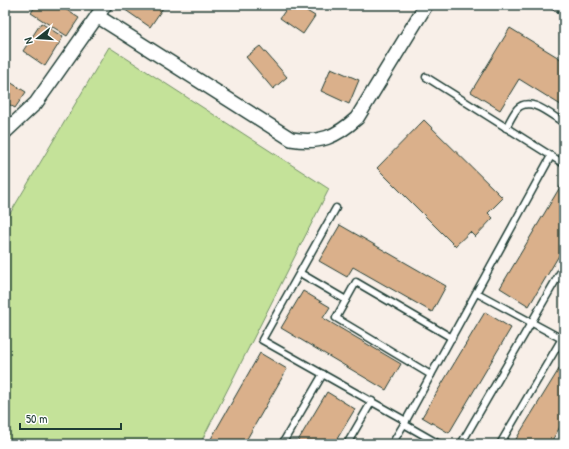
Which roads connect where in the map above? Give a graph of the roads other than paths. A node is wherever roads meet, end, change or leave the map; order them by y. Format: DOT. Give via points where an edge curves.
graph roads {
  1 [pos="105,5"];
  2 [pos="426,5"];
  3 [pos="97,16"];
  4 [pos="426,78"];
  5 [pos="564,123"];
  6 [pos="7,127"];
  7 [pos="506,128"];
  8 [pos="551,156"];
  9 [pos="564,164"];
  10 [pos="336,208"];
  11 [pos="564,266"];
  12 [pos="300,273"];
  13 [pos="477,293"];
  14 [pos="346,300"];
  15 [pos="532,322"];
  16 [pos="452,338"];
  17 [pos="563,338"];
  18 [pos="323,374"];
  19 [pos="431,375"];
  20 [pos="372,401"];
  21 [pos="405,422"];
  22 [pos="282,444"];
  23 [pos="347,444"];
  24 [pos="392,444"];
  25 [pos="438,444"];
  26 [pos="461,444"];
  27 [pos="500,444"];
  1 -- 3 [label="street"];
  2 -- 3 [label="street" via="357,118 341,132 308,142 291,139"];
  3 -- 6 [label="street" via="36,103"];
  4 -- 7 [label="lane"];
  5 -- 7 [label="lane" via="532,103 524,104 517,109"];
  7 -- 8 [label="lane"];
  8 -- 9 [label="lane"];
  8 -- 13 [label="lane"];
  10 -- 12 [label="lane"];
  11 -- 15 [label="lane"];
  12 -- 14 [label="lane"];
  12 -- 18 [label="lane" via="262,340"];
  13 -- 15 [label="lane"];
  13 -- 16 [label="lane"];
  14 -- 16 [label="lane" via="356,282"];
  14 -- 19 [label="lane" via="336,318"];
  15 -- 17 [label="lane"];
  15 -- 26 [label="lane"];
  16 -- 19 [label="lane"];
  17 -- 27 [label="lane"];
  18 -- 20 [label="lane"];
  18 -- 22 [label="lane"];
  19 -- 21 [label="lane"];
  20 -- 21 [label="lane"];
  20 -- 23 [label="lane"];
  21 -- 24 [label="lane"];
  21 -- 25 [label="lane"];
}
